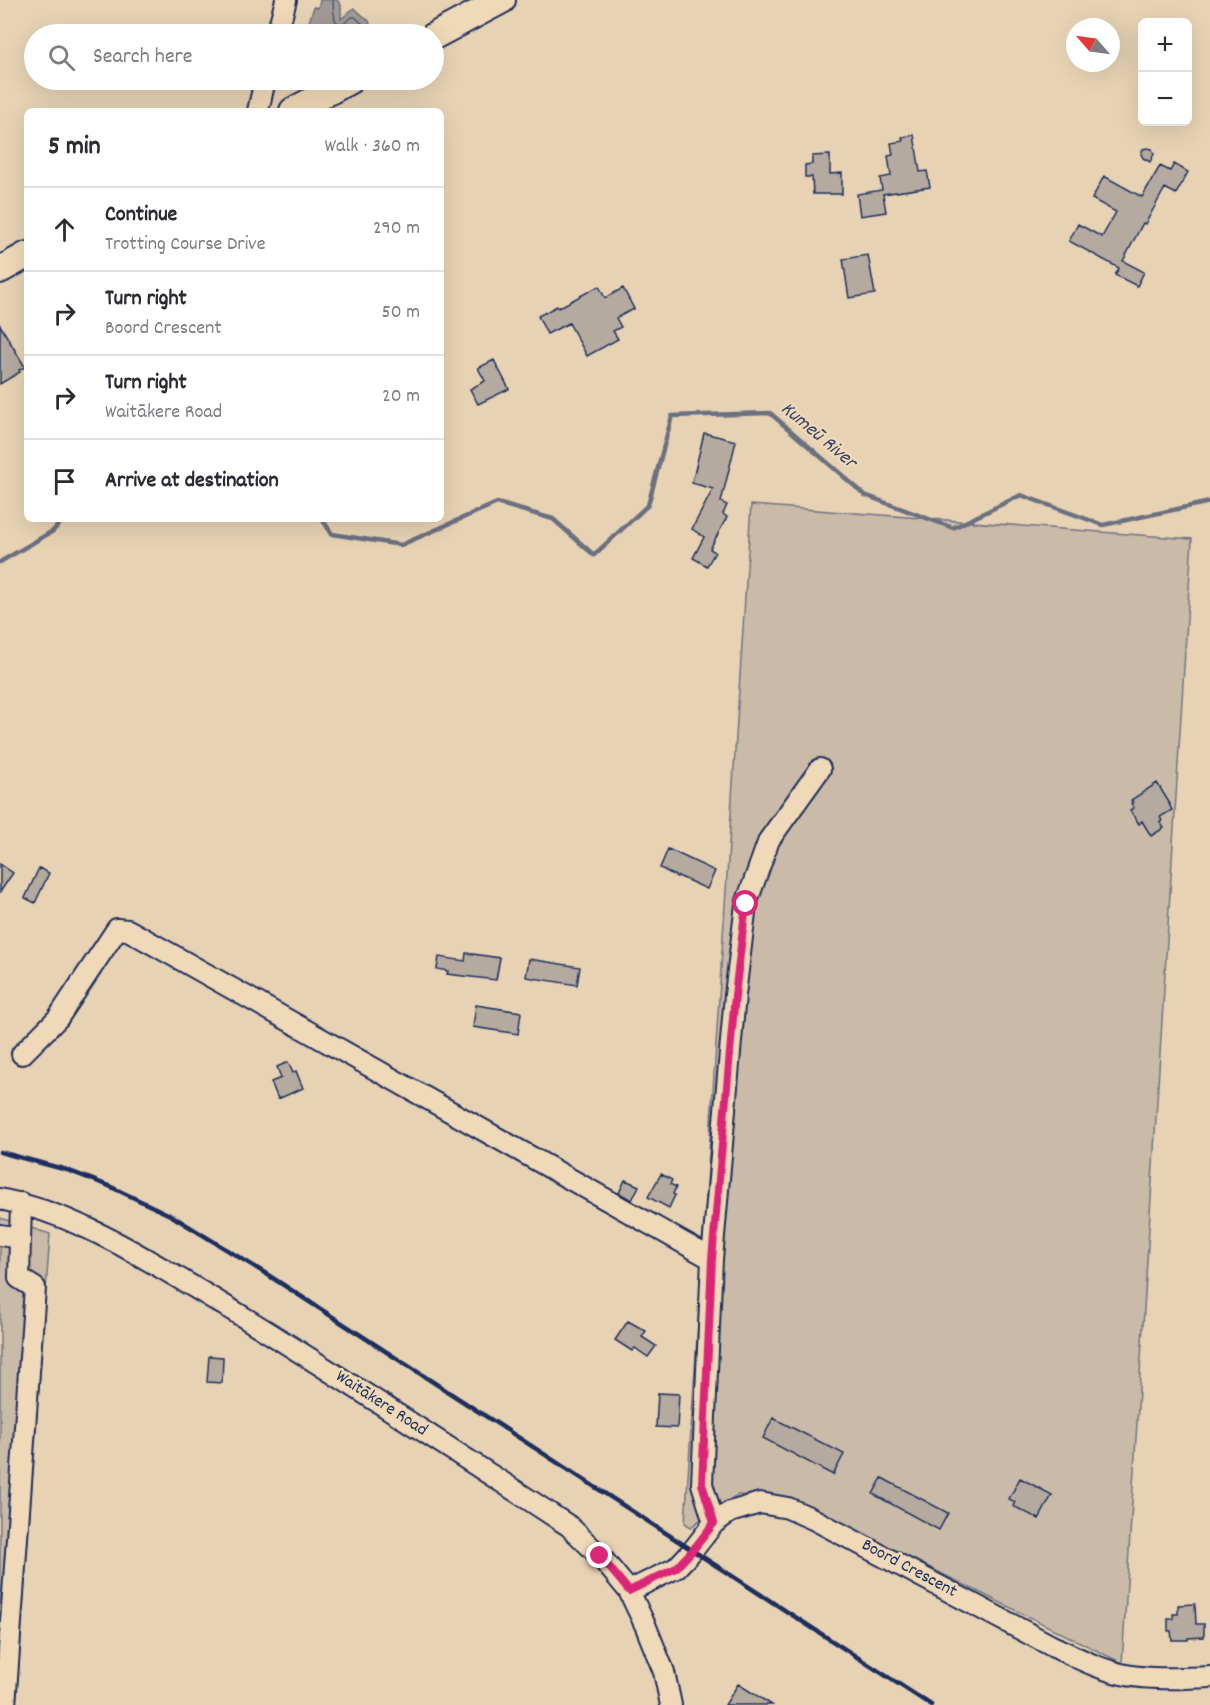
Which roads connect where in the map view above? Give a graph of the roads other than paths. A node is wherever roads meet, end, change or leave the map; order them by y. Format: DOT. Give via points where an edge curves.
graph roads {
  1 [pos="286,0"];
  2 [pos="502,0"];
  3 [pos="280,24"];
  4 [pos="444,31"];
  5 [pos="263,90"];
  6 [pos="332,90"];
  7 [pos="259,108"];
  8 [pos="299,108"];
  9 [pos="24,257"];
  10 [pos="0,270"];
  11 [pos="820,769"];
  12 [pos="22,1054"];
  13 [pos="0,1199"];
  14 [pos="21,1203"];
  15 [pos="0,1235"];
  16 [pos="20,1238"];
  17 [pos="712,1259"];
  18 [pos="9,1278"];
  19 [pos="714,1523"];
  20 [pos="629,1591"];
  21 [pos="1210,1677"];
  22 [pos="5,1705"];
  23 [pos="671,1705"];
  1 -- 3 [label="street"];
  2 -- 4 [label="main road"];
  5 -- 7 [label="street"];
  6 -- 8 [label="main road"];
  9 -- 10 [label="main road"];
  11 -- 17 [label="street" via="769,840 746,904"];
  12 -- 17 [label="street" via="58,1018 117,929 128,930"];
  13 -- 14 [label="street, Waitākere Road"];
  14 -- 16 [label="street"];
  14 -- 20 [label="street, Waitākere Road" via="85,1226 138,1254 362,1391 569,1526"];
  15 -- 16 [label="street"];
  16 -- 18 [label="street"];
  17 -- 19 [label="street" via="702,1484"];
  18 -- 22 [label="street" via="34,1288"];
  19 -- 20 [label="street, Boord Crescent" via="676,1568"];
  19 -- 21 [label="street, Boord Crescent" via="730,1512 760,1503 788,1508 1090,1664 1155,1678"];
  20 -- 23 [label="street, Waitākere Road" via="664,1672"];
}
